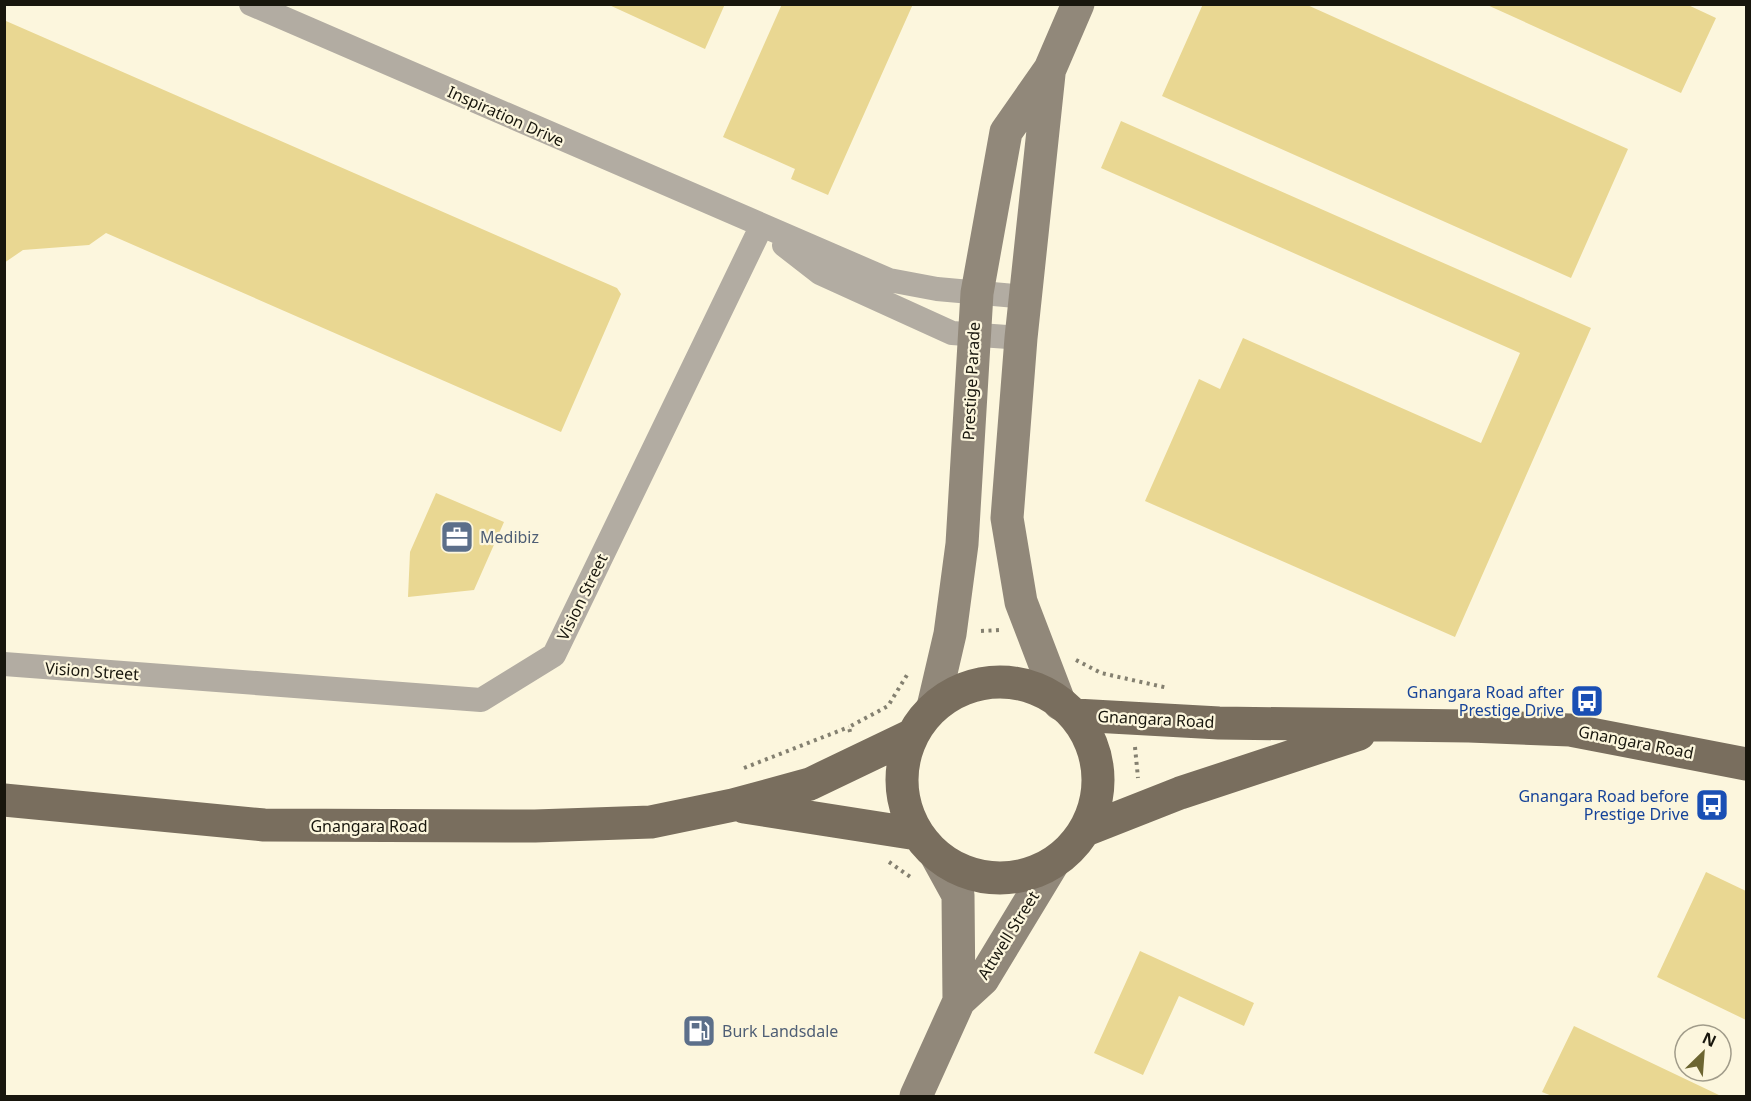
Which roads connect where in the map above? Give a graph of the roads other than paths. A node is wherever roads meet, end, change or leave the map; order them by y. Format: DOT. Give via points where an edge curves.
graph roads {
  1 [pos="251,4"];
  2 [pos="1078,4"];
  3 [pos="1050,69"];
  4 [pos="761,227"];
  5 [pos="977,293"];
  6 [pos="1026,297"];
  7 [pos="974,334"];
  8 [pos="1021,338"];
  9 [pos="1013,452"];
  10 [pos="959,567"];
  11 [pos="4,664"];
  12 [pos="933,707"];
  13 [pos="1067,709"];
  14 [pos="1380,727"];
  15 [pos="912,735"];
  16 [pos="1746,764"];
  17 [pos="4,800"];
  18 [pos="734,805"];
  19 [pos="1086,831"];
  20 [pos="927,845"];
  21 [pos="1052,865"];
  22 [pos="959,1001"];
  23 [pos="916,1096"];
  1 -- 4 [label="street, Inspiration Drive"];
  2 -- 3 [label="street, Prestige Parade"];
  3 -- 5 [label="street, Prestige Parade" via="1006,132"];
  3 -- 6 [label="street, Prestige Parade"];
  4 -- 5 [label="street, Inspiration Drive" via="889,280"];
  4 -- 7 [label="street, Inspiration Drive" via="820,273 952,333"];
  4 -- 11 [label="street, Vision Street" via="554,655 480,699"];
  5 -- 6 [label="street, Inspiration Drive"];
  5 -- 7 [label="street, Prestige Parade"];
  6 -- 8 [label="street, Prestige Parade"];
  7 -- 8 [label="street, Inspiration Drive"];
  7 -- 10 [label="street, Prestige Parade"];
  8 -- 9 [label="street, Prestige Parade"];
  9 -- 10 [label="street" via="986,471 980,507"];
  9 -- 13 [label="street, Prestige Parade" via="1008,518 1022,602"];
  10 -- 12 [label="street, Prestige Parade" via="950,634"];
  12 -- 13 [label="main road, Gnangara Road" via="963,688 997,681 1039,689"];
  12 -- 15 [label="main road, Gnangara Road"];
  13 -- 14 [label="main road, Gnangara Road" via="1132,718"];
  13 -- 19 [label="main road, Gnangara Road" via="1095,751 1099,792"];
  14 -- 16 [label="main road, Gnangara Road" via="1570,730"];
  14 -- 19 [label="main road, Gnangara Road" via="1180,793"];
  15 -- 18 [label="main road, Gnangara Road" via="810,784"];
  15 -- 20 [label="main road, Gnangara Road" via="902,768 904,802"];
  17 -- 18 [label="main road, Gnangara Road" via="264,825 535,826 651,822"];
  18 -- 20 [label="main road, Gnangara Road"];
  19 -- 21 [label="main road, Gnangara Road"];
  20 -- 21 [label="main road, Gnangara Road" via="962,872 992,879 1023,877"];
  20 -- 22 [label="street, Attwell Street" via="958,895"];
  21 -- 22 [label="street, Attwell Street" via="983,979"];
  22 -- 23 [label="street, Attwell Street"];
}
